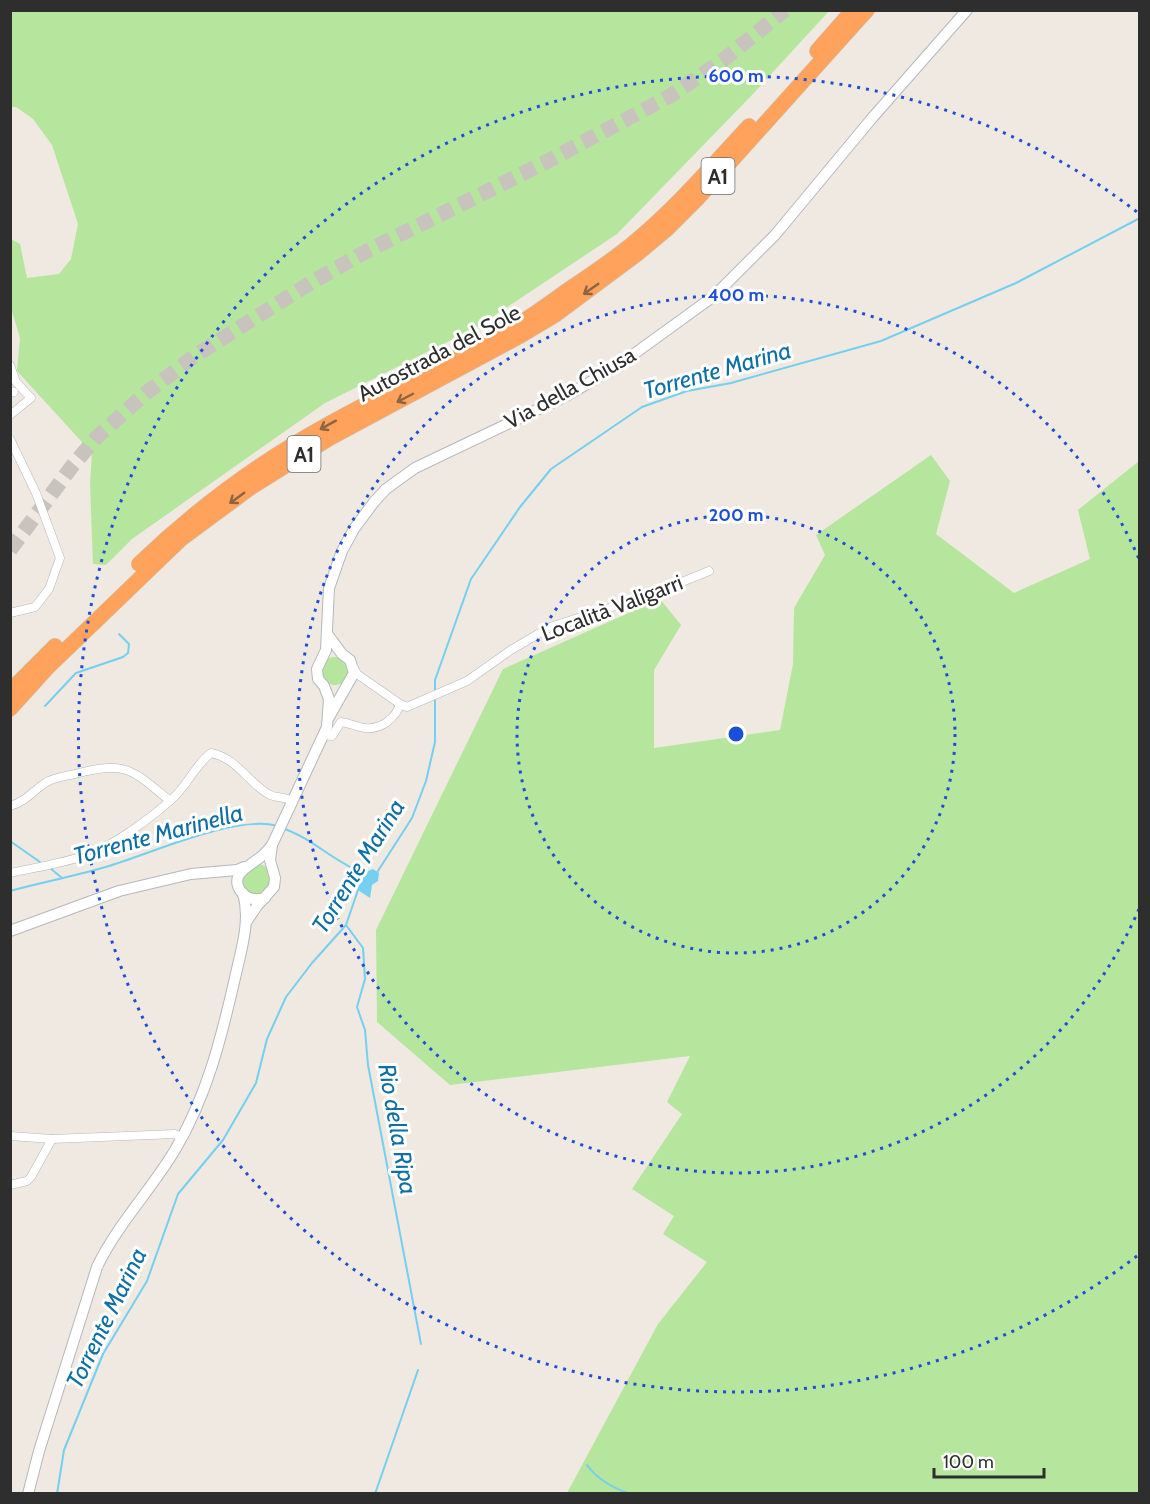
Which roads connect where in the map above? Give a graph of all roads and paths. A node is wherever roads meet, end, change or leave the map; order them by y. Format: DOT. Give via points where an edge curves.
graph roads {
  1 [pos="853,10"];
  2 [pos="867,10"];
  3 [pos="967,10"];
  4 [pos="789,90"];
  5 [pos="634,250"];
  6 [pos="10,365"];
  7 [pos="10,416"];
  8 [pos="10,439"];
  9 [pos="709,571"];
  10 [pos="10,613"];
  11 [pos="328,635"];
  12 [pos="342,654"];
  13 [pos="324,657"];
  14 [pos="354,668"];
  15 [pos="365,680"];
  16 [pos="349,684"];
  17 [pos="324,686"];
  18 [pos="10,691"];
  19 [pos="400,704"];
  20 [pos="10,709"];
  21 [pos="329,717"];
  22 [pos="324,735"];
  23 [pos="170,801"];
  24 [pos="293,802"];
  25 [pos="10,806"];
  26 [pos="273,842"];
  27 [pos="249,865"];
  28 [pos="213,872"];
  29 [pos="10,873"];
  30 [pos="273,873"];
  31 [pos="241,889"];
  32 [pos="265,897"];
  33 [pos="247,921"];
  34 [pos="10,931"];
  35 [pos="10,1136"];
  36 [pos="182,1138"];
  37 [pos="52,1139"];
  38 [pos="10,1185"];
  39 [pos="28,1494"];
  1 -- 4 [label="highway, Autostrada del Sole / A1"];
  2 -- 4 [label="highway, Autostrada del Sole / A1"];
  3 -- 11 [label="main road, Via della Chiusa" via="775,236 714,296 616,367 415,468 386,489 354,529 338,561 328,600"];
  4 -- 5 [label="highway, Autostrada del Sole / A1" via="698,198 667,229"];
  5 -- 18 [label="highway, Autostrada del Sole / A1, one-way" via="513,327 326,425 247,474 172,532"];
  5 -- 20 [label="highway, Autostrada del Sole / A1, one-way" via="555,315 528,332 330,438 250,488 181,539"];
  6 -- 7 [label="street" via="16,382 31,398"];
  8 -- 10 [label="street" via="36,493 60,558 49,589 35,607"];
  9 -- 19 [label="street, Località Valigarri" via="550,627 456,687 407,707"];
  11 -- 12 [label="main road"];
  11 -- 13 [label="main road, Via della Chiusa"];
  12 -- 13 [label="main road"];
  12 -- 14 [label="main road"];
  13 -- 17 [label="main road, Via della Chiusa" via="317,669"];
  14 -- 15 [label="street"];
  14 -- 16 [label="main road, Via della Chiusa"];
  15 -- 16 [label="street"];
  15 -- 19 [label="street"];
  16 -- 17 [label="main road" via="333,690"];
  16 -- 21 [label="main road, Via della Chiusa"];
  17 -- 21 [label="main road, Via della Chiusa"];
  19 -- 22 [label="street" via="397,715 376,727 341,722 332,736"];
  21 -- 22 [label="main road, Via della Chiusa"];
  22 -- 24 [label="main road, Via della Chiusa"];
  23 -- 24 [label="street" via="211,753 228,758 271,795"];
  23 -- 25 [label="street" via="135,773 111,767 46,782 28,798"];
  23 -- 29 [label="street" via="91,853"];
  24 -- 26 [label="main road, Via della Chiusa"];
  26 -- 27 [label="main road, Via della Chiusa"];
  26 -- 30 [label="main road, Via della Chiusa"];
  27 -- 28 [label="main road"];
  27 -- 30 [label="main road" via="267,866"];
  27 -- 31 [label="main road" via="239,875"];
  28 -- 31 [label="main road"];
  28 -- 34 [label="main road" via="119,891"];
  30 -- 32 [label="main road, Via della Chiusa" via="274,887"];
  31 -- 32 [label="main road" via="255,899"];
  31 -- 33 [label="main road"];
  32 -- 33 [label="main road, Via della Chiusa"];
  33 -- 36 [label="main road" via="217,1057"];
  35 -- 37 [label="street"];
  36 -- 37 [label="street" via="175,1134"];
  36 -- 39 [label="main road" via="111,1240 97,1267"];
  37 -- 38 [label="street" via="31,1177"];
}
